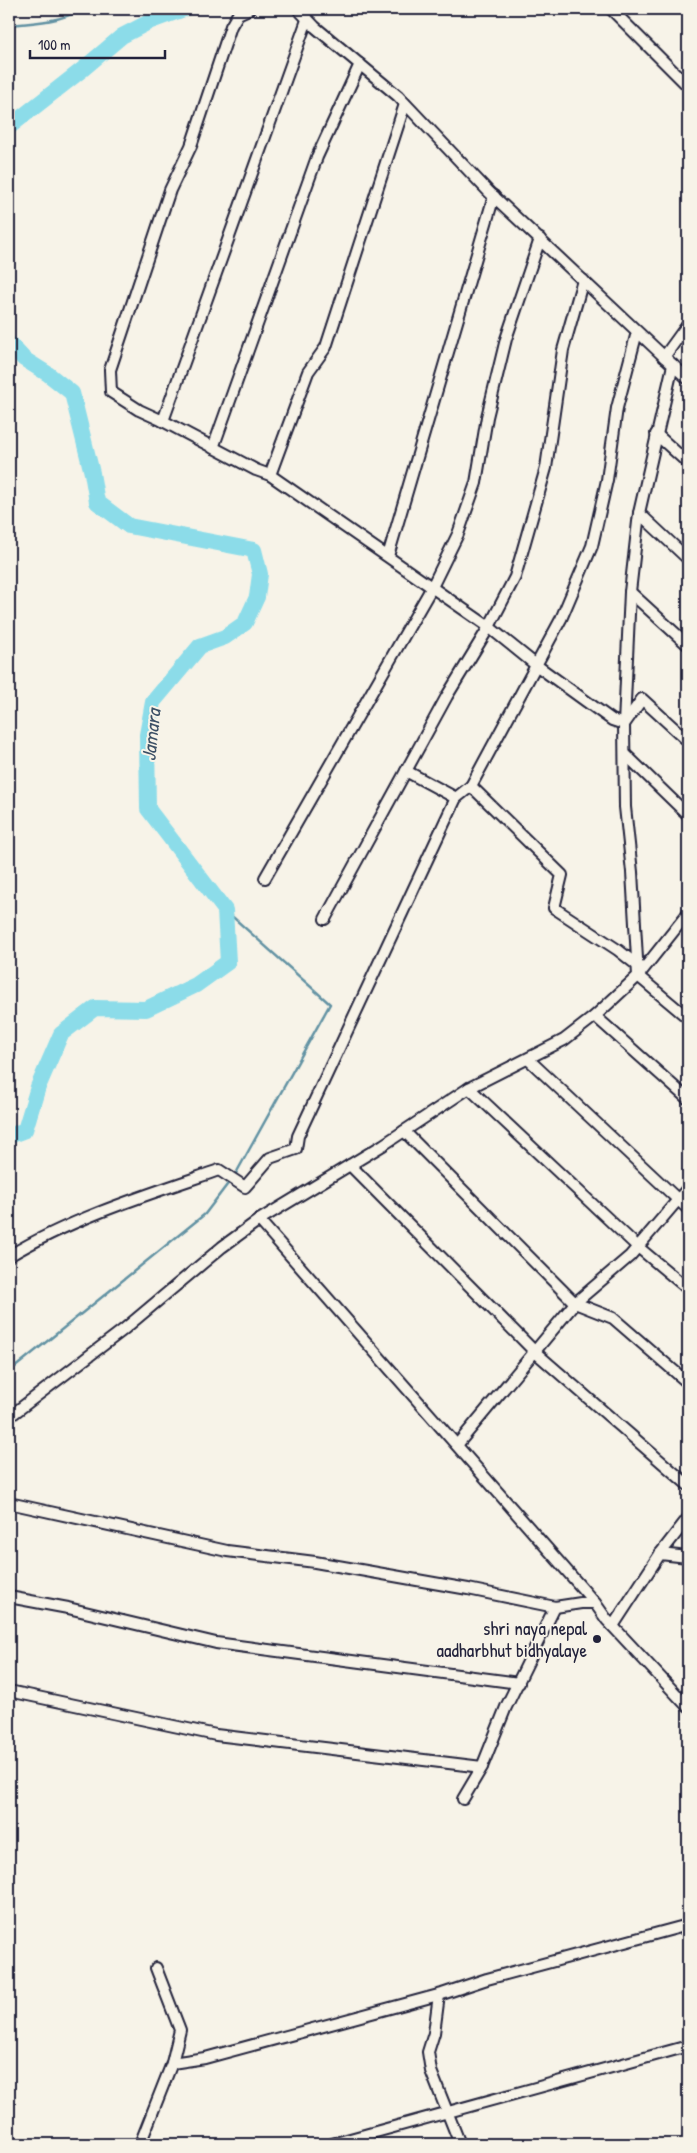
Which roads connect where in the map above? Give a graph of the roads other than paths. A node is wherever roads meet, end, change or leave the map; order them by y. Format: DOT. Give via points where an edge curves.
graph roads {
  1 [pos="249,9"];
  2 [pos="298,9"];
  3 [pos="611,9"];
  4 [pos="307,20"];
  5 [pos="360,64"];
  6 [pos="688,86"];
  7 [pos="405,104"];
  8 [pos="494,196"];
  9 [pos="540,239"];
  10 [pos="583,280"];
  11 [pos="688,324"];
  12 [pos="637,332"];
  13 [pos="664,357"];
  14 [pos="673,365"];
  15 [pos="688,379"];
  16 [pos="163,421"];
  17 [pos="656,434"];
  18 [pos="213,448"];
  19 [pos="688,463"];
  20 [pos="270,475"];
  21 [pos="639,513"];
  22 [pos="388,556"];
  23 [pos="688,559"];
  24 [pos="432,587"];
  25 [pos="630,592"];
  26 [pos="489,627"];
  27 [pos="688,645"];
  28 [pos="536,665"];
  29 [pos="624,724"];
  30 [pos="688,741"];
  31 [pos="625,754"];
  32 [pos="406,771"];
  33 [pos="470,786"];
  34 [pos="456,798"];
  35 [pos="688,815"];
  36 [pos="265,878"];
  37 [pos="687,918"];
  38 [pos="325,919"];
  39 [pos="637,971"];
  40 [pos="595,1016"];
  41 [pos="688,1018"];
  42 [pos="528,1059"];
  43 [pos="469,1088"];
  44 [pos="688,1099"];
  45 [pos="404,1131"];
  46 [pos="350,1165"];
  47 [pos="688,1188"];
  48 [pos="678,1200"];
  49 [pos="688,1210"];
  50 [pos="259,1220"];
  51 [pos="638,1247"];
  52 [pos="9,1256"];
  53 [pos="688,1289"];
  54 [pos="575,1303"];
  55 [pos="535,1352"];
  56 [pos="688,1383"];
  57 [pos="9,1418"];
  58 [pos="457,1445"];
  59 [pos="688,1485"];
  60 [pos="9,1503"];
  61 [pos="688,1518"];
  62 [pos="660,1554"];
  63 [pos="688,1557"];
  64 [pos="9,1597"];
  65 [pos="595,1604"];
  66 [pos="555,1607"];
  67 [pos="613,1626"];
  68 [pos="519,1683"];
  69 [pos="9,1692"];
  70 [pos="688,1707"];
  71 [pos="482,1766"];
  72 [pos="463,1799"];
  73 [pos="688,1925"];
  74 [pos="156,1968"];
  75 [pos="438,1995"];
  76 [pos="688,2046"];
  77 [pos="172,2063"];
  78 [pos="448,2114"];
  79 [pos="140,2144"];
  80 [pos="332,2144"];
  81 [pos="460,2144"];
  1 -- 16 [label="street" via="238,14 230,26 191,146 170,190 110,370 112,392"];
  2 -- 4 [label="street"];
  3 -- 6 [label="street"];
  4 -- 5 [label="street"];
  4 -- 16 [label="street"];
  5 -- 7 [label="street"];
  5 -- 18 [label="street" via="317,157"];
  7 -- 8 [label="street"];
  7 -- 20 [label="street" via="326,347 308,372"];
  8 -- 9 [label="street"];
  8 -- 22 [label="street"];
  9 -- 10 [label="street"];
  9 -- 24 [label="street" via="506,340 487,417 476,483 458,534"];
  10 -- 12 [label="street"];
  10 -- 26 [label="street" via="563,350 546,468 515,577"];
  11 -- 13 [label="street"];
  12 -- 13 [label="street"];
  12 -- 28 [label="street" via="616,408 592,546 561,619"];
  13 -- 14 [label="street"];
  14 -- 15 [label="street"];
  14 -- 17 [label="street"];
  16 -- 18 [label="street"];
  17 -- 19 [label="street"];
  17 -- 21 [label="street"];
  18 -- 20 [label="street"];
  20 -- 22 [label="street"];
  21 -- 23 [label="street"];
  21 -- 25 [label="street"];
  22 -- 24 [label="street"];
  24 -- 26 [label="street"];
  24 -- 36 [label="street"];
  25 -- 27 [label="street"];
  25 -- 29 [label="street"];
  26 -- 28 [label="street"];
  26 -- 32 [label="street"];
  28 -- 29 [label="street" via="612,720"];
  28 -- 33 [label="street"];
  29 -- 30 [label="street" via="642,699"];
  29 -- 31 [label="street"];
  31 -- 35 [label="street"];
  31 -- 39 [label="street" via="625,807"];
  32 -- 34 [label="street"];
  32 -- 38 [label="street"];
  33 -- 34 [label="street"];
  33 -- 39 [label="street" via="562,875 554,908 618,950"];
  34 -- 52 [label="street" via="298,1136 296,1149 270,1158 245,1187 218,1170 146,1195 36,1240"];
  37 -- 39 [label="street"];
  39 -- 40 [label="street"];
  39 -- 41 [label="street"];
  40 -- 42 [label="street" via="564,1040"];
  40 -- 44 [label="street"];
  42 -- 43 [label="street"];
  42 -- 48 [label="street"];
  43 -- 45 [label="street"];
  43 -- 51 [label="street"];
  45 -- 46 [label="street"];
  45 -- 54 [label="street"];
  46 -- 50 [label="street"];
  46 -- 55 [label="street"];
  47 -- 48 [label="street"];
  48 -- 49 [label="street"];
  48 -- 51 [label="street"];
  50 -- 57 [label="street"];
  50 -- 58 [label="street"];
  51 -- 53 [label="street"];
  51 -- 54 [label="street"];
  54 -- 55 [label="street"];
  54 -- 56 [label="street" via="613,1318"];
  55 -- 58 [label="street"];
  55 -- 59 [label="street"];
  58 -- 65 [label="street"];
  60 -- 66 [label="street" via="227,1551 324,1564"];
  61 -- 62 [label="street"];
  62 -- 63 [label="street"];
  62 -- 67 [label="street"];
  64 -- 68 [label="street" via="216,1643"];
  65 -- 66 [label="street"];
  65 -- 67 [label="street"];
  66 -- 68 [label="street"];
  67 -- 70 [label="street"];
  68 -- 71 [label="street" via="506,1706"];
  69 -- 71 [label="street" via="216,1735"];
  71 -- 72 [label="street"];
  73 -- 75 [label="street"];
  74 -- 77 [label="street" via="180,2030"];
  75 -- 77 [label="street" via="205,2058"];
  75 -- 78 [label="street" via="434,2033 428,2052 431,2071"];
  76 -- 78 [label="street"];
  77 -- 79 [label="street"];
  78 -- 80 [label="street"];
  78 -- 81 [label="street"];
}
